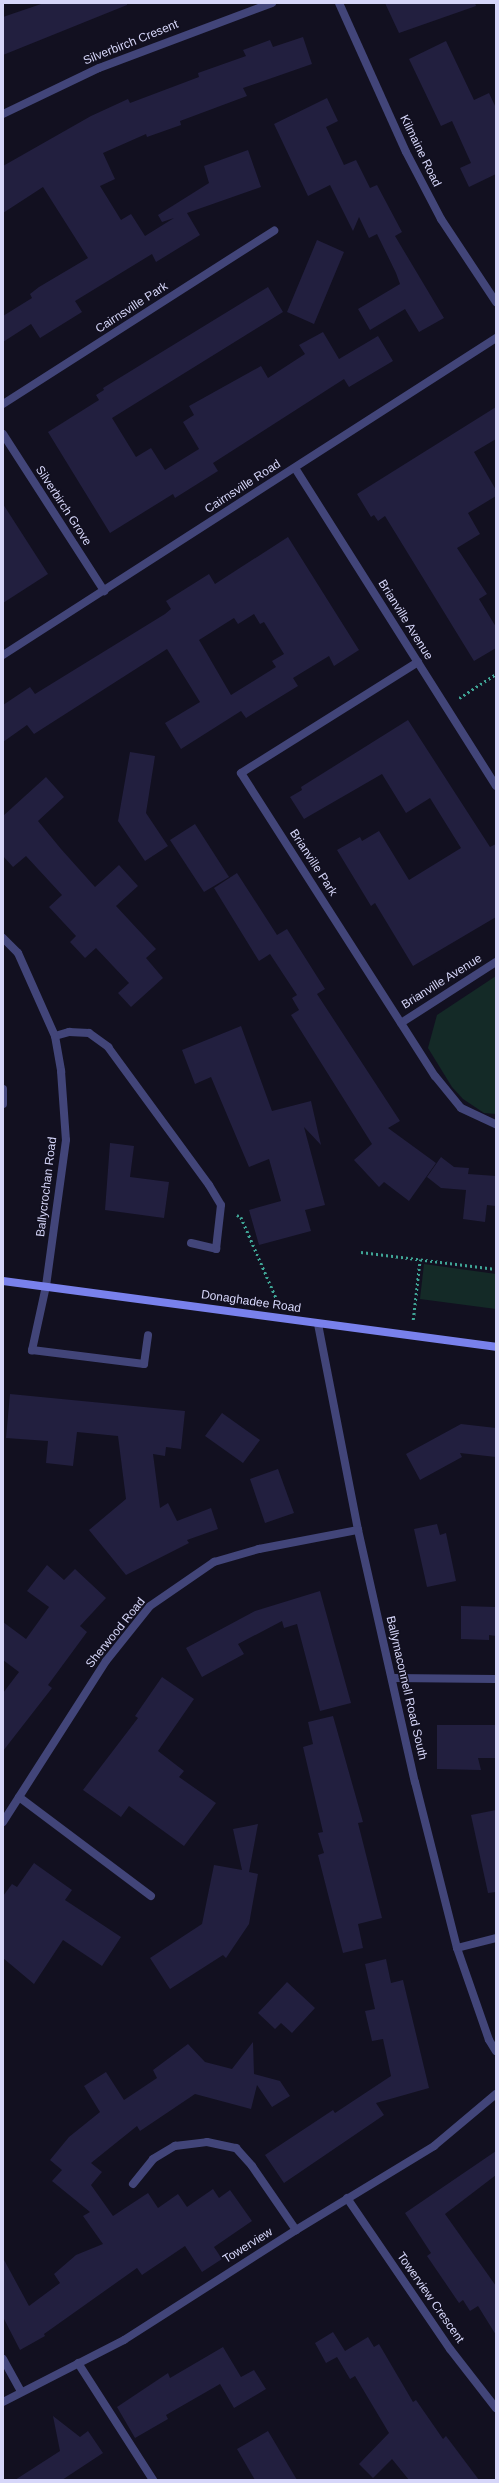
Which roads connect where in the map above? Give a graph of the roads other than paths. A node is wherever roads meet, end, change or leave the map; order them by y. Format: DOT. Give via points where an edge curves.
graph roads {
  1 [pos="272,3"];
  2 [pos="339,3"];
  3 [pos="3,114"];
  4 [pos="274,231"];
  5 [pos="496,302"];
  6 [pos="496,338"];
  7 [pos="3,404"];
  8 [pos="3,434"];
  9 [pos="295,468"];
  10 [pos="104,591"];
  11 [pos="3,655"];
  12 [pos="418,662"];
  13 [pos="496,786"];
  14 [pos="3,938"];
  15 [pos="496,962"];
  16 [pos="401,1023"];
  17 [pos="55,1036"];
  18 [pos="3,1089"];
  19 [pos="3,1104"];
  20 [pos="496,1124"];
  21 [pos="191,1243"];
  22 [pos="3,1281"];
  23 [pos="46,1286"];
  24 [pos="318,1324"];
  25 [pos="148,1335"];
  26 [pos="496,1347"];
  27 [pos="358,1530"];
  28 [pos="392,1678"];
  29 [pos="496,1679"];
  30 [pos="19,1797"];
  31 [pos="3,1822"];
  32 [pos="151,1896"];
  33 [pos="496,1938"];
  34 [pos="457,1948"];
  35 [pos="496,2051"];
  36 [pos="496,2094"];
  37 [pos="134,2184"];
  38 [pos="347,2198"];
  39 [pos="296,2230"];
  40 [pos="3,2359"];
  41 [pos="78,2363"];
  42 [pos="21,2391"];
  43 [pos="3,2402"];
  44 [pos="496,2408"];
  45 [pos="153,2480"];
  1 -- 3 [label="street, Silverbirch Cresent" via="99,68"];
  2 -- 5 [label="street, Kilmaine Road" via="409,159 442,219"];
  4 -- 7 [label="street, Cairnsville Park"];
  6 -- 9 [label="street, Cairnsville Road"];
  8 -- 10 [label="street, Silverbirch Grove"];
  9 -- 10 [label="street, Cairnsville Road"];
  9 -- 12 [label="street, Brianville Avenue"];
  10 -- 11 [label="street, Cairnsville Road"];
  12 -- 13 [label="street, Brianville Avenue"];
  12 -- 16 [label="street, Brianville Park" via="241,773"];
  14 -- 17 [label="street, Ballycrochan Road" via="18,953"];
  15 -- 16 [label="street, Brianville Avenue"];
  16 -- 20 [label="street, Brianville Park" via="435,1076 461,1108"];
  17 -- 21 [label="street" via="70,1032 89,1034 108,1047 209,1184 221,1205 216,1248"];
  17 -- 23 [label="street, Ballycrochan Road" via="66,1140"];
  18 -- 19 [label="street"];
  22 -- 23 [label="main road, Donaghadee Road"];
  23 -- 24 [label="main road, Donaghadee Road"];
  23 -- 25 [label="street, Ballycrochan Road" via="32,1350 144,1364"];
  24 -- 26 [label="main road, Donaghadee Road"];
  24 -- 27 [label="street, Ballymaconnell Road South"];
  27 -- 28 [label="street, Ballymaconnell Road South"];
  27 -- 30 [label="street, Sherwood Road" via="260,1549 214,1562 150,1606 106,1661"];
  28 -- 29 [label="street"];
  28 -- 34 [label="street, Ballymaconnell Road South"];
  30 -- 31 [label="street, Sherwood Road"];
  30 -- 32 [label="street"];
  33 -- 34 [label="street"];
  34 -- 35 [label="street, Ballymaconnell Road South" via="489,2040"];
  36 -- 38 [label="street, Towerview" via="434,2146"];
  37 -- 39 [label="street" via="153,2159 176,2146 207,2142 236,2148 252,2166"];
  38 -- 39 [label="street, Towerview"];
  38 -- 44 [label="street, Towerview Crescent" via="450,2349"];
  39 -- 41 [label="street, Towerview" via="124,2340"];
  40 -- 42 [label="street"];
  41 -- 42 [label="street, Towerview"];
  41 -- 45 [label="street"];
  42 -- 43 [label="street, Towerview"];
}
